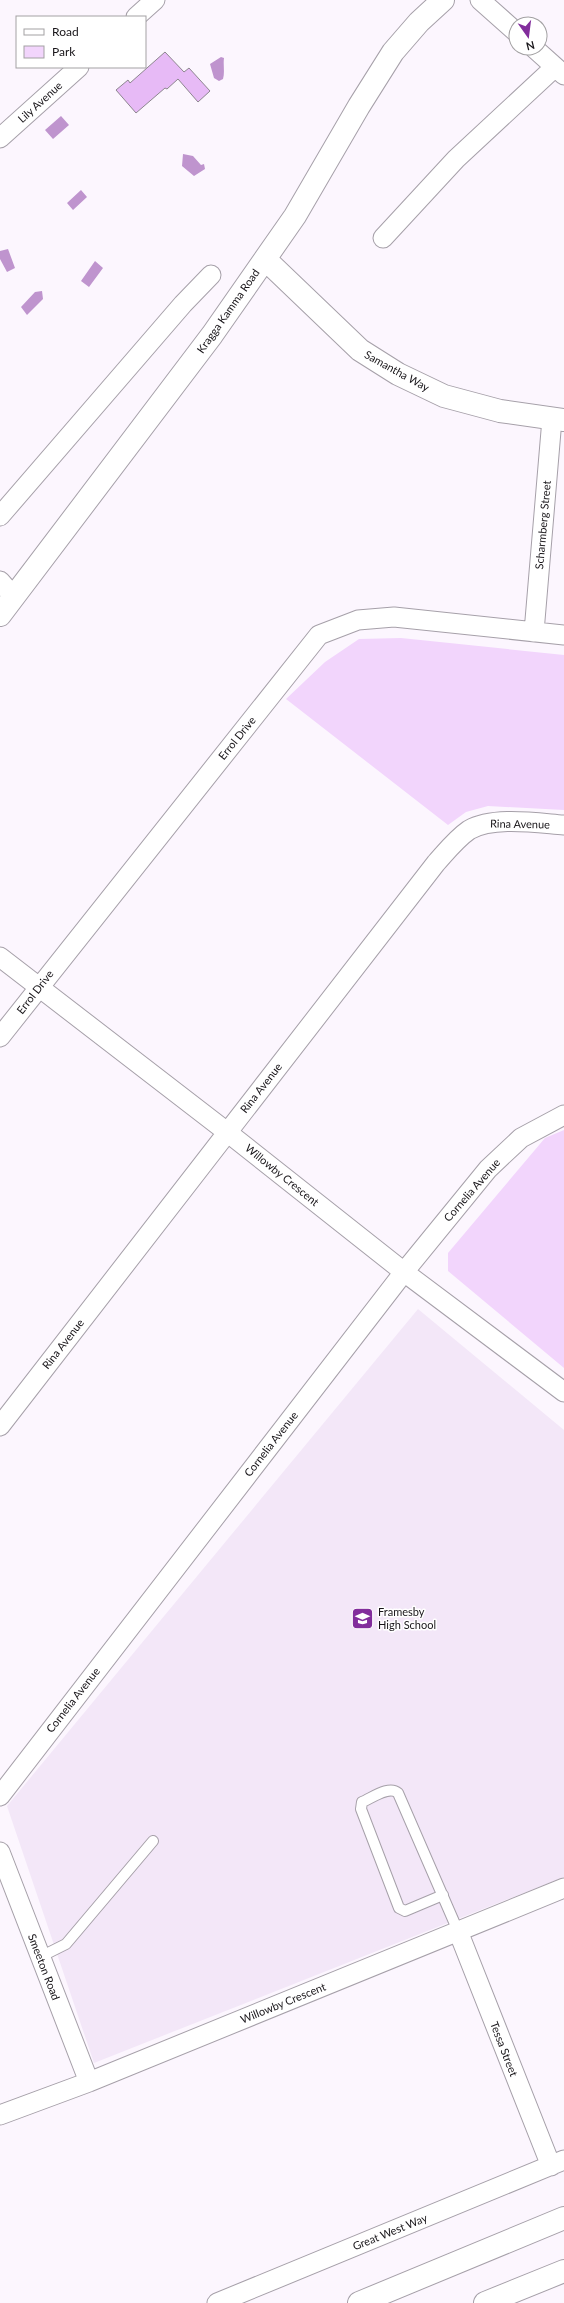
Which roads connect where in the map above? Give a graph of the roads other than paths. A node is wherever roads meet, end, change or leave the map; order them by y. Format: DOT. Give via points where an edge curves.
graph roads {
  1 [pos="155,0"];
  2 [pos="443,0"];
  3 [pos="480,0"];
  4 [pos="137,16"];
  5 [pos="508,25"];
  6 [pos="543,56"];
  7 [pos="79,68"];
  8 [pos="560,71"];
  9 [pos="0,138"];
  10 [pos="383,238"];
  11 [pos="264,259"];
  12 [pos="211,275"];
  13 [pos="558,419"];
  14 [pos="0,516"];
  15 [pos="7,589"];
  16 [pos="0,615"];
  17 [pos="534,632"];
  18 [pos="564,635"];
  19 [pos="564,825"];
  20 [pos="0,957"];
  21 [pos="38,987"];
  22 [pos="0,1037"];
  23 [pos="564,1115"];
  24 [pos="227,1132"];
  25 [pos="404,1272"];
  26 [pos="564,1392"];
  27 [pos="0,1426"];
  28 [pos="0,1796"];
  29 [pos="152,1841"];
  30 [pos="0,1852"];
  31 [pos="564,1888"];
  32 [pos="443,1895"];
  33 [pos="458,1931"];
  34 [pos="40,1957"];
  35 [pos="89,2082"];
  36 [pos="0,2115"];
  37 [pos="557,2163"];
  38 [pos="564,2218"];
  39 [pos="564,2271"];
  40 [pos="216,2303"];
  41 [pos="359,2303"];
  42 [pos="485,2303"];
  1 -- 4 [label="street"];
  2 -- 11 [label="main road, Kragga Kamma Road" via="419,22 393,52 296,216"];
  3 -- 5 [label="street"];
  6 -- 8 [label="street"];
  7 -- 9 [label="street, Lily Avenue"];
  8 -- 10 [label="street" via="456,159"];
  11 -- 13 [label="main road, Samantha Way" via="360,350 398,374 444,396 500,411"];
  11 -- 15 [label="main road, Kragga Kamma Road" via="212,335"];
  12 -- 14 [label="street"];
  13 -- 17 [label="street, Scharmberg Street"];
  15 -- 16 [label="main road, Kragga Kamma Road"];
  17 -- 18 [label="street, Errol Drive"];
  17 -- 21 [label="street, Errol Drive" via="394,617 358,620 319,635"];
  19 -- 24 [label="street, Rina Avenue" via="531,822 487,823 469,830 452,845"];
  20 -- 21 [label="street, Willowby Crescent"];
  21 -- 22 [label="street, Errol Drive"];
  21 -- 24 [label="street, Willowby Crescent"];
  23 -- 25 [label="street, Cornelia Avenue" via="521,1138 488,1169"];
  24 -- 25 [label="street, Willowby Crescent"];
  24 -- 27 [label="street, Rina Avenue"];
  25 -- 26 [label="street, Willowby Crescent"];
  25 -- 28 [label="street, Cornelia Avenue"];
  29 -- 34 [label="lane" via="66,1944"];
  30 -- 34 [label="street, Smeeton Road"];
  31 -- 33 [label="street, Willowby Crescent"];
  32 -- 32 [label="lane" via="404,1911 399,1908 361,1809 362,1802 389,1790 398,1793"];
  32 -- 33 [label="lane"];
  33 -- 35 [label="street, Willowby Crescent"];
  33 -- 37 [label="street, Tessa Street"];
  34 -- 35 [label="street, Smeeton Road"];
  35 -- 36 [label="street, Willowby Crescent"];
  37 -- 40 [label="street, Great West Way"];
  38 -- 41 [label="main road"];
  39 -- 42 [label="main road"];
}
